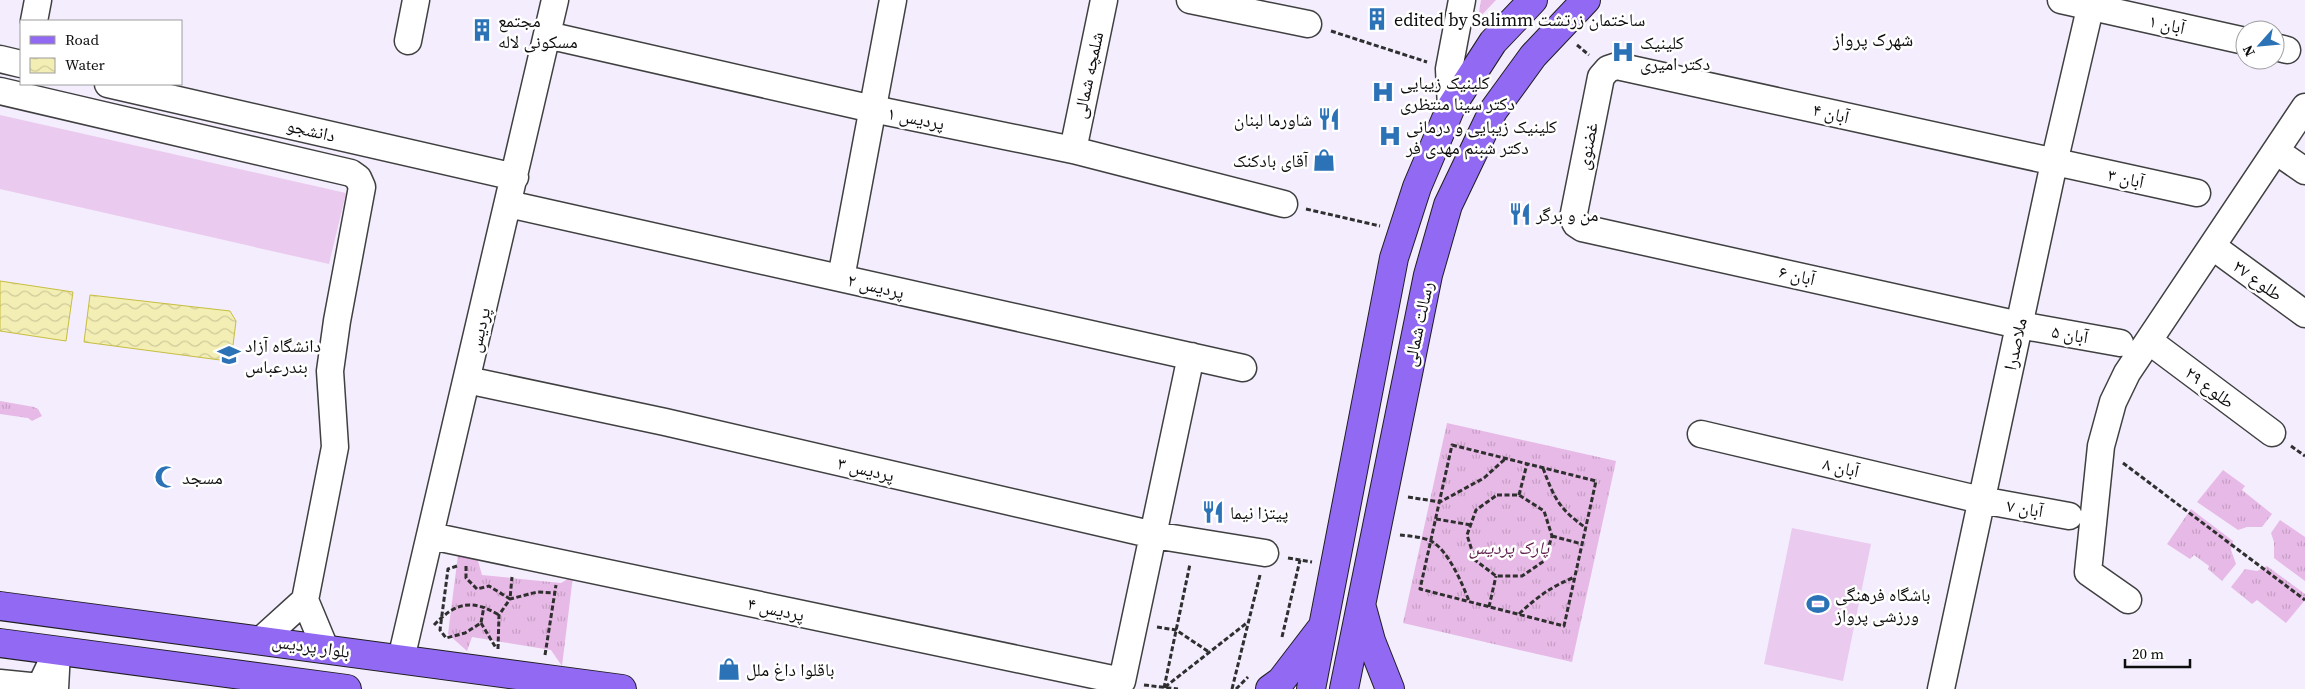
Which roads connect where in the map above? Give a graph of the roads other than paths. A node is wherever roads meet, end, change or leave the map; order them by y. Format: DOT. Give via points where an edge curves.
graph roads {
  1 [pos="38,0"];
  2 [pos="416,0"];
  3 [pos="555,0"];
  4 [pos="893,0"];
  5 [pos="1104,0"];
  6 [pos="1190,0"];
  7 [pos="1462,0"];
  8 [pos="1533,0"];
  9 [pos="1586,0"];
  10 [pos="2061,0"];
  11 [pos="2091,4"];
  12 [pos="34,20"];
  13 [pos="1308,24"];
  14 [pos="548,35"];
  15 [pos="2235,39"];
  16 [pos="408,41"];
  17 [pos="0,59"];
  18 [pos="20,64"];
  19 [pos="1608,69"];
  20 [pos="112,85"];
  21 [pos="0,91"];
  22 [pos="1451,107"];
  23 [pos="2305,107"];
  24 [pos="873,110"];
  25 [pos="1073,150"];
  26 [pos="2276,151"];
  27 [pos="2054,163"];
  28 [pos="2305,171"];
  29 [pos="514,177"];
  30 [pos="2197,193"];
  31 [pos="508,204"];
  32 [pos="1284,204"];
  33 [pos="1576,224"];
  34 [pos="2212,246"];
  35 [pos="841,278"];
  36 [pos="2305,314"];
  37 [pos="2019,325"];
  38 [pos="2149,341"];
  39 [pos="2120,343"];
  40 [pos="1191,356"];
  41 [pos="1243,368"];
  42 [pos="467,380"];
  43 [pos="2272,432"];
  44 [pos="1701,434"];
  45 [pos="1981,500"];
  46 [pos="2069,516"];
  47 [pos="1154,535"];
  48 [pos="431,536"];
  49 [pos="1266,553"];
  50 [pos="305,600"];
  51 [pos="2128,600"];
  52 [pos="1360,604"];
  53 [pos="0,606"];
  54 [pos="1324,625"];
  55 [pos="261,640"];
  56 [pos="0,643"];
  57 [pos="325,648"];
  58 [pos="57,651"];
  59 [pos="401,659"];
  60 [pos="1260,682"];
  61 [pos="0,683"];
  62 [pos="1312,686"];
  63 [pos="44,688"];
  64 [pos="347,689"];
  65 [pos="622,689"];
  66 [pos="1339,689"];
  67 [pos="1344,689"];
  68 [pos="1390,689"];
  69 [pos="1941,689"];
  1 -- 12 [label="street"];
  2 -- 16 [label="street"];
  3 -- 14 [label="street, پردیس"];
  4 -- 24 [label="street"];
  5 -- 25 [label="street, شلمچه شمالی"];
  6 -- 13 [label="street"];
  7 -- 22 [label="street" via="1449,69"];
  8 -- 22 [label="main road, رسالت شمالی" via="1492,42"];
  9 -- 52 [label="main road, رسالت شمالی" via="1532,56 1493,111 1448,205 1428,275"];
  10 -- 11 [label="street, آبان ۱"];
  11 -- 15 [label="street, آبان ۱"];
  11 -- 27 [label="street, ملاصدرا"];
  14 -- 24 [label="street, پردیس ۱"];
  14 -- 29 [label="street, پردیس"];
  17 -- 18 [label="street"];
  19 -- 27 [label="street, آبان ۴" via="1617,66"];
  19 -- 33 [label="street, غضنوی" via="1601,77 1573,218"];
  20 -- 29 [label="street, دانشجو"];
  21 -- 50 [label="street" via="351,173 358,178 362,187 330,371 335,447"];
  22 -- 54 [label="main road, رسالت شمالی" via="1417,187 1394,258"];
  23 -- 26 [label="street"];
  24 -- 25 [label="street, پردیس ۱"];
  24 -- 35 [label="street"];
  25 -- 32 [label="street, پردیس ۱"];
  26 -- 28 [label="street"];
  26 -- 34 [label="street"];
  27 -- 30 [label="street, آبان ۳"];
  27 -- 37 [label="street, ملاصدرا"];
  29 -- 31 [label="street, پردیس"];
  31 -- 35 [label="street, پردیس ۲"];
  31 -- 42 [label="street, پردیس"];
  33 -- 37 [label="street, آبان ۶"];
  34 -- 36 [label="street, طلوع ۲۷"];
  34 -- 38 [label="street"];
  35 -- 40 [label="street, پردیس ۲"];
  37 -- 39 [label="street, آبان ۵"];
  37 -- 45 [label="street, ملاصدرا"];
  38 -- 43 [label="street, طلوع ۲۹"];
  38 -- 51 [label="street" via="2112,402 2101,446 2088,572"];
  40 -- 41 [label="street, پردیس ۲"];
  40 -- 47 [label="street"];
  42 -- 47 [label="street, پردیس ۳"];
  42 -- 48 [label="street, پردیس"];
  44 -- 45 [label="street, آبان ۸"];
  45 -- 46 [label="street, آبان ۷"];
  45 -- 69 [label="street, ملاصدرا"];
  47 -- 48 [label="street, پردیس ۴" via="1122,681"];
  47 -- 49 [label="street, پردیس ۳"];
  48 -- 59 [label="street, پردیس"];
  50 -- 55 [label="street"];
  50 -- 57 [label="street"];
  52 -- 67 [label="main road, رسالت شمالی"];
  52 -- 68 [label="main road"];
  53 -- 55 [label="main road, بلوار پردیس"];
  54 -- 60 [label="main road" via="1281,681"];
  54 -- 62 [label="main road, رسالت شمالی"];
  55 -- 57 [label="main road, بلوار پردیس"];
  56 -- 58 [label="main road"];
  57 -- 59 [label="main road, بلوار پردیس"];
  58 -- 63 [label="street"];
  58 -- 64 [label="main road"];
  59 -- 65 [label="main road, بلوار پردیس"];
  61 -- 63 [label="street"];
  62 -- 66 [label="main road"];
}
